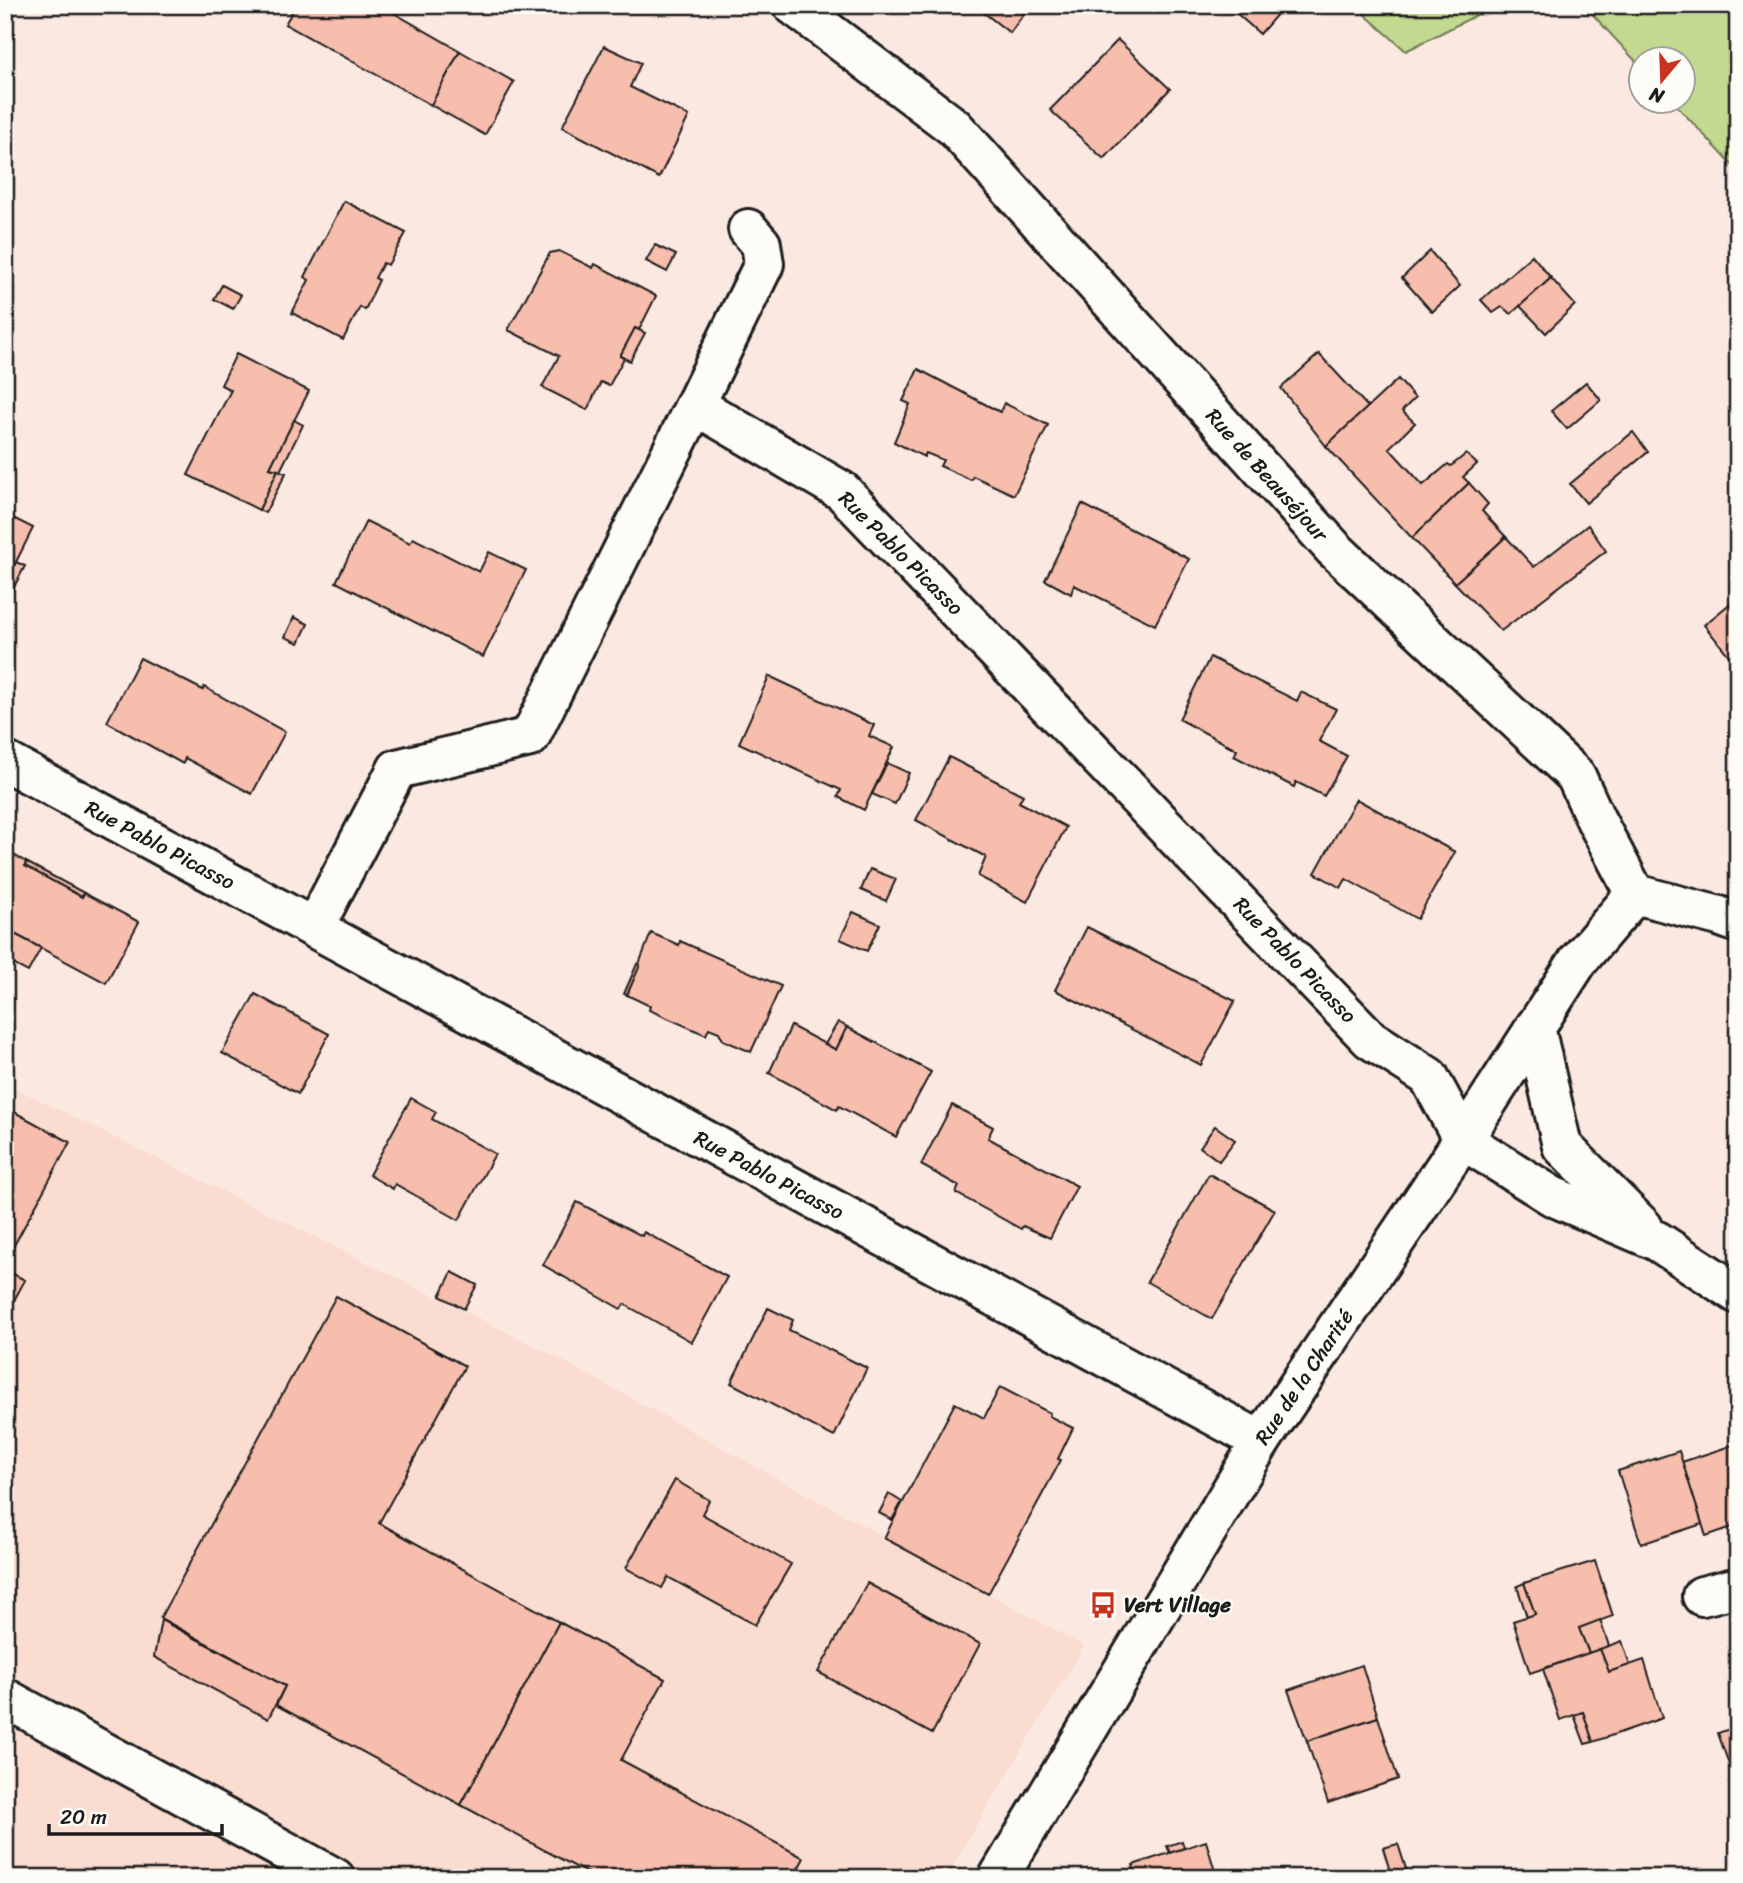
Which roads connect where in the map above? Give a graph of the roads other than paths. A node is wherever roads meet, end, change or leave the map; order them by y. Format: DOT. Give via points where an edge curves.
graph roads {
  1 [pos="793,5"];
  2 [pos="748,229"];
  3 [pos="695,405"];
  4 [pos="5,761"];
  5 [pos="1635,894"];
  6 [pos="1738,923"];
  7 [pos="314,928"];
  8 [pos="1535,1027"];
  9 [pos="1463,1140"];
  10 [pos="1657,1241"];
  11 [pos="1738,1294"];
  12 [pos="1261,1441"];
  13 [pos="5,1698"];
  14 [pos="335,1878"];
  15 [pos="999,1878"];
  1 -- 5 [label="street, Rue de Beauséjour" via="954,127 1334,549 1576,776"];
  2 -- 3 [label="street" via="761,244 764,264"];
  3 -- 7 [label="street" via="530,737 397,769"];
  3 -- 9 [label="street, Rue Pablo Picasso" via="842,491 1370,1039 1429,1077"];
  4 -- 7 [label="street, Rue Pablo Picasso"];
  5 -- 6 [label="street"];
  5 -- 8 [label="street, Rue de la Charité" via="1577,961"];
  7 -- 12 [label="street, Rue Pablo Picasso"];
  8 -- 9 [label="street, Rue de la Charité"];
  8 -- 10 [label="street" via="1562,1146"];
  9 -- 10 [label="street" via="1552,1196"];
  9 -- 12 [label="street, Rue de la Charité"];
  10 -- 11 [label="street"];
  12 -- 15 [label="street, Rue de la Charité"];
  13 -- 14 [label="street"];
}
